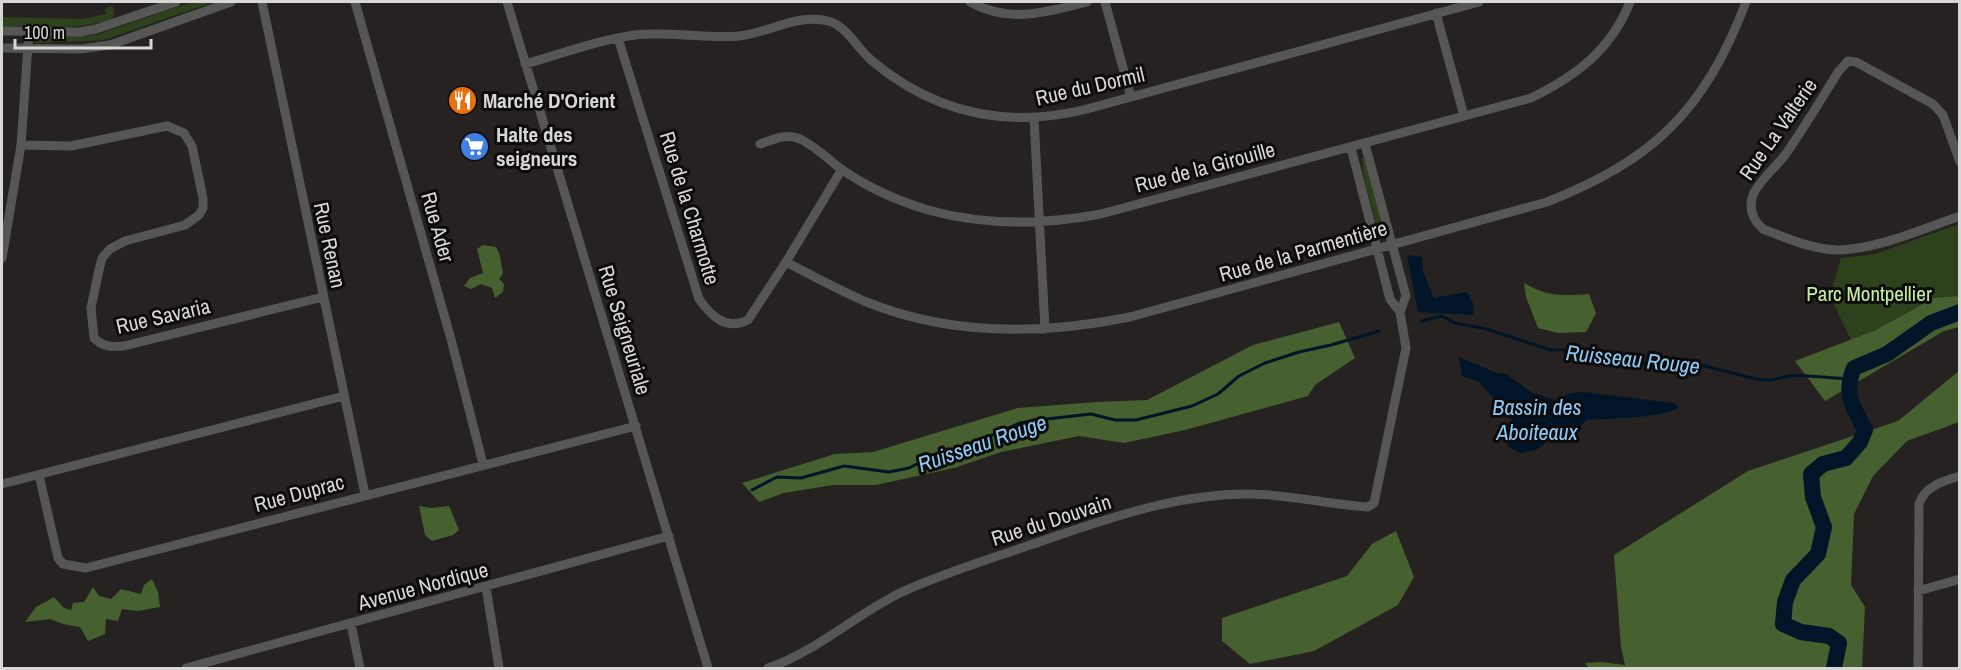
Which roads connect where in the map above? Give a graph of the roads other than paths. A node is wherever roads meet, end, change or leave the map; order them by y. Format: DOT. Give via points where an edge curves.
graph roads {
  1 [pos="176,2"];
  2 [pos="231,2"];
  3 [pos="262,2"];
  4 [pos="355,2"];
  5 [pos="507,2"];
  6 [pos="970,2"];
  7 [pos="1087,2"];
  8 [pos="1105,2"];
  9 [pos="1479,2"];
  10 [pos="1630,2"];
  11 [pos="1746,2"];
  12 [pos="1436,13"];
  13 [pos="2,31"];
  14 [pos="29,31"];
  15 [pos="618,38"];
  16 [pos="2,48"];
  17 [pos="29,48"];
  18 [pos="525,64"];
  19 [pos="1131,97"];
  20 [pos="1464,116"];
  21 [pos="1034,118"];
  22 [pos="760,144"];
  23 [pos="1365,144"];
  24 [pos="21,145"];
  25 [pos="1351,148"];
  26 [pos="1959,162"];
  27 [pos="842,169"];
  28 [pos="1959,216"];
  29 [pos="1040,222"];
  30 [pos="1393,244"];
  31 [pos="1377,249"];
  32 [pos="2,258"];
  33 [pos="786,262"];
  34 [pos="323,297"];
  35 [pos="1400,312"];
  36 [pos="1045,329"];
  37 [pos="344,396"];
  38 [pos="636,426"];
  39 [pos="483,464"];
  40 [pos="39,475"];
  41 [pos="1959,476"];
  42 [pos="2,484"];
  43 [pos="365,494"];
  44 [pos="669,536"];
  45 [pos="1959,579"];
  46 [pos="486,587"];
  47 [pos="1918,591"];
  48 [pos="351,624"];
  49 [pos="186,669"];
  50 [pos="360,669"];
  51 [pos="499,669"];
  52 [pos="708,669"];
  53 [pos="768,669"];
  54 [pos="1918,669"];
  1 -- 14 [label="street" via="96,29"];
  2 -- 17 [label="street" via="110,45"];
  3 -- 34 [label="street, Rue Renan"];
  4 -- 39 [label="street, Rue Ader"];
  5 -- 18 [label="street, Rue Seigneuriale"];
  6 -- 7 [label="street" via="998,13 1020,15"];
  8 -- 19 [label="street"];
  9 -- 12 [label="street, Rue du Dormil"];
  10 -- 20 [label="street, Rue de la Girouille" via="1609,40 1561,84 1531,98"];
  11 -- 30 [label="street, Rue de la Parmentière" via="1709,81 1656,142 1622,167 1547,202"];
  12 -- 19 [label="street, Rue du Dormil"];
  12 -- 20 [label="street"];
  13 -- 14 [label="street"];
  14 -- 17 [label="street"];
  15 -- 18 [label="street, Rue du Dormil"];
  15 -- 21 [label="street, Rue du Dormil" via="683,33 739,36 816,18 844,31 870,58 925,96 975,113"];
  15 -- 33 [label="street, Rue de la Charmotte" via="699,299 708,312 728,324 748,320"];
  16 -- 17 [label="street"];
  17 -- 24 [label="street"];
  18 -- 38 [label="street, Rue Seigneuriale"];
  19 -- 21 [label="street, Rue du Dormil" via="1059,116"];
  20 -- 23 [label="street, Rue de la Girouille"];
  21 -- 29 [label="street"];
  22 -- 27 [label="street, Rue de la Girouille" via="778,137 800,139"];
  23 -- 25 [label="street, Rue de la Girouille"];
  23 -- 30 [label="street"];
  24 -- 32 [label="street"];
  24 -- 34 [label="street, Rue Savaria" via="71,147 167,126 184,133 192,146 203,208 199,216 185,225 125,241 102,258 91,308 94,338 101,345 124,346"];
  25 -- 29 [label="street, Rue de la Girouille" via="1101,214"];
  25 -- 31 [label="street"];
  26 -- 28 [label="street, Rue La Valterie" via="1943,115 1933,104 1848,61 1754,194 1752,214 1762,229 1815,247 1837,250 1879,243"];
  27 -- 29 [label="street, Rue de la Girouille" via="877,189 926,209 983,220"];
  27 -- 33 [label="street, Rue de la Charmotte"];
  29 -- 36 [label="street"];
  30 -- 31 [label="street, Rue de la Parmentière"];
  30 -- 35 [label="street" via="1406,296"];
  31 -- 35 [label="street" via="1390,299"];
  31 -- 36 [label="street, Rue de la Parmentière" via="1130,317"];
  33 -- 36 [label="street, Rue de la Parmentière" via="866,302 915,317 954,326"];
  34 -- 37 [label="street, Rue Renan"];
  35 -- 53 [label="street, Rue du Douvain" via="1406,348 1374,504 1368,507 1250,494 1150,506 940,576 900,594"];
  37 -- 40 [label="street"];
  37 -- 43 [label="street, Rue Renan"];
  38 -- 39 [label="street, Rue Duprac"];
  38 -- 44 [label="street, Rue Seigneuriale"];
  39 -- 43 [label="street, Rue Duprac"];
  40 -- 42 [label="street"];
  40 -- 43 [label="street, Rue Duprac" via="58,558 63,564 79,567"];
  41 -- 47 [label="street" via="1934,485 1922,495 1918,515"];
  44 -- 46 [label="street, Avenue Nordique"];
  44 -- 52 [label="street, Rue Seigneuriale"];
  45 -- 47 [label="street"];
  46 -- 48 [label="street, Avenue Nordique"];
  46 -- 51 [label="street"];
  47 -- 54 [label="street"];
  48 -- 49 [label="street, Avenue Nordique"];
  48 -- 50 [label="street"];
}
